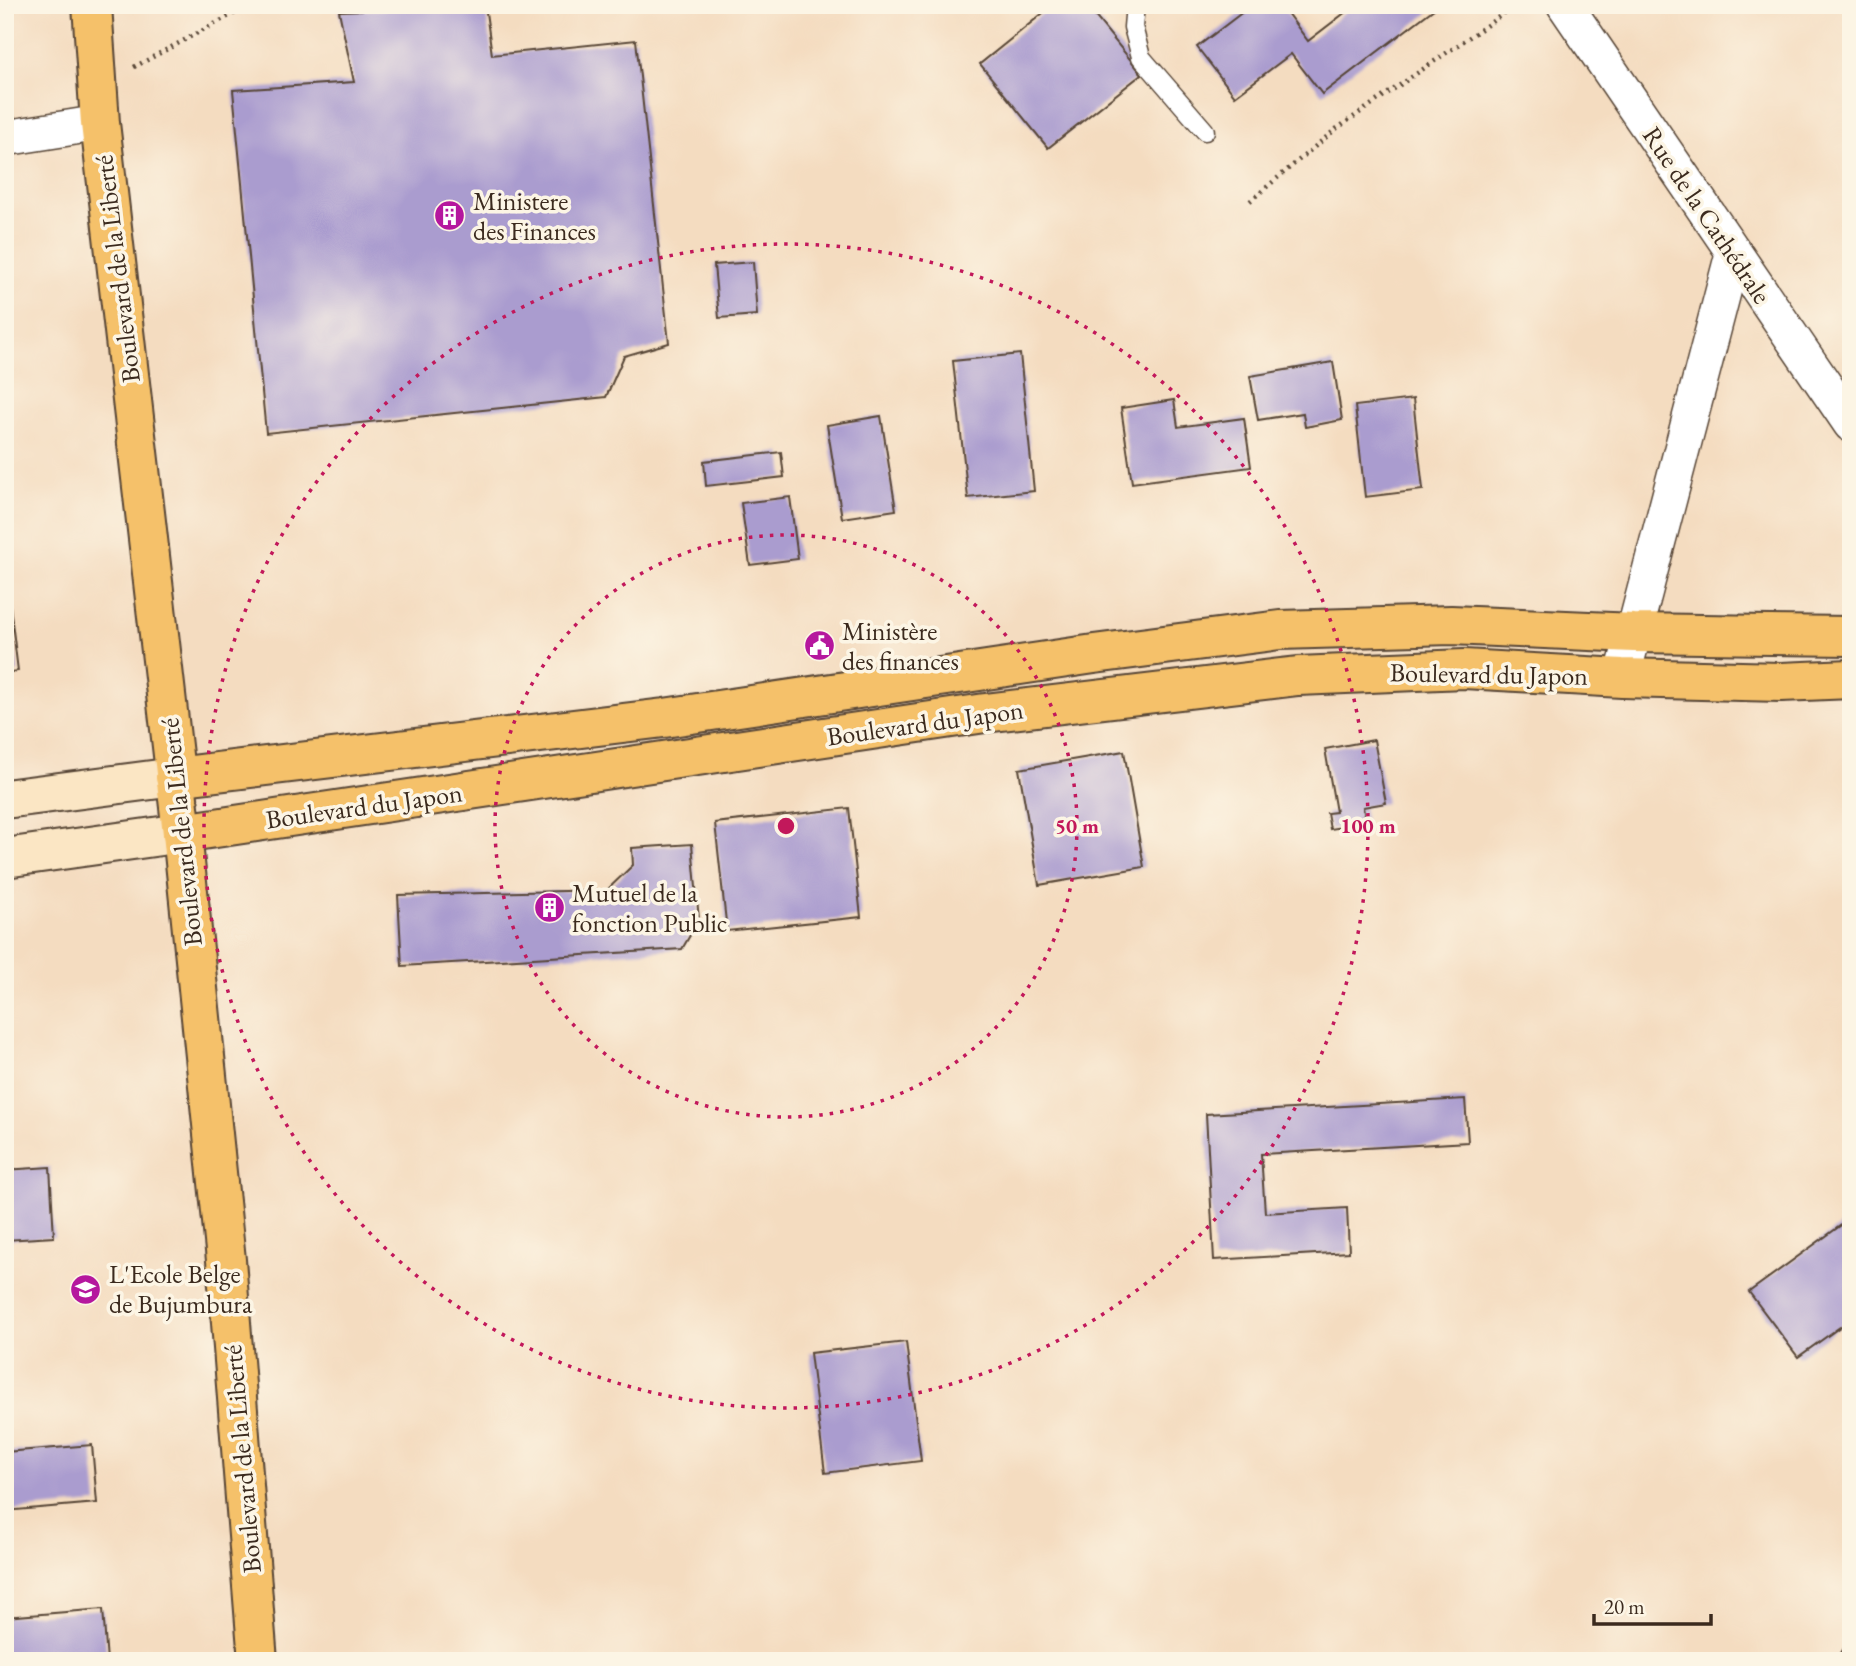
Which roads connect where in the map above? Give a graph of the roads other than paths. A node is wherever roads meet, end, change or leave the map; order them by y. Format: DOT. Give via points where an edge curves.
graph roads {
  1 [pos="92,5"];
  2 [pos="1135,5"];
  3 [pos="1565,5"];
  4 [pos="100,123"];
  5 [pos="1205,131"];
  6 [pos="5,138"];
  7 [pos="1733,254"];
  8 [pos="1851,424"];
  9 [pos="1634,633"];
  10 [pos="1851,636"];
  11 [pos="1189,642"];
  12 [pos="1622,678"];
  13 [pos="1851,679"];
  14 [pos="1195,688"];
  15 [pos="175,777"];
  16 [pos="5,799"];
  17 [pos="182,833"];
  18 [pos="5,858"];
  19 [pos="258,1661"];
  1 -- 4 [label="main road, Boulevard de la Liberté"];
  2 -- 5 [label="lane" via="1133,27 1141,57"];
  3 -- 7 [label="street, Rue de la Cathédrale"];
  4 -- 6 [label="street"];
  4 -- 15 [label="main road, Boulevard de la Liberté"];
  7 -- 8 [label="street, Rue de la Cathédrale"];
  7 -- 9 [label="street"];
  9 -- 10 [label="main road, Boulevard du Japon"];
  9 -- 11 [label="main road, Boulevard du Japon" via="1364,626 1280,630"];
  9 -- 12 [label="street"];
  11 -- 14 [label="main road"];
  11 -- 15 [label="main road, Boulevard du Japon" via="664,718"];
  12 -- 13 [label="main road, Boulevard du Japon"];
  12 -- 14 [label="main road, Boulevard du Japon" via="1464,669 1297,676"];
  14 -- 17 [label="main road, Boulevard du Japon" via="985,713"];
  15 -- 16 [label="main road, Boulevard du Japon"];
  15 -- 17 [label="main road, Boulevard de la Liberté"];
  17 -- 18 [label="main road, Boulevard du Japon"];
  17 -- 19 [label="main road, Boulevard de la Liberté" via="226,1260"];
}
